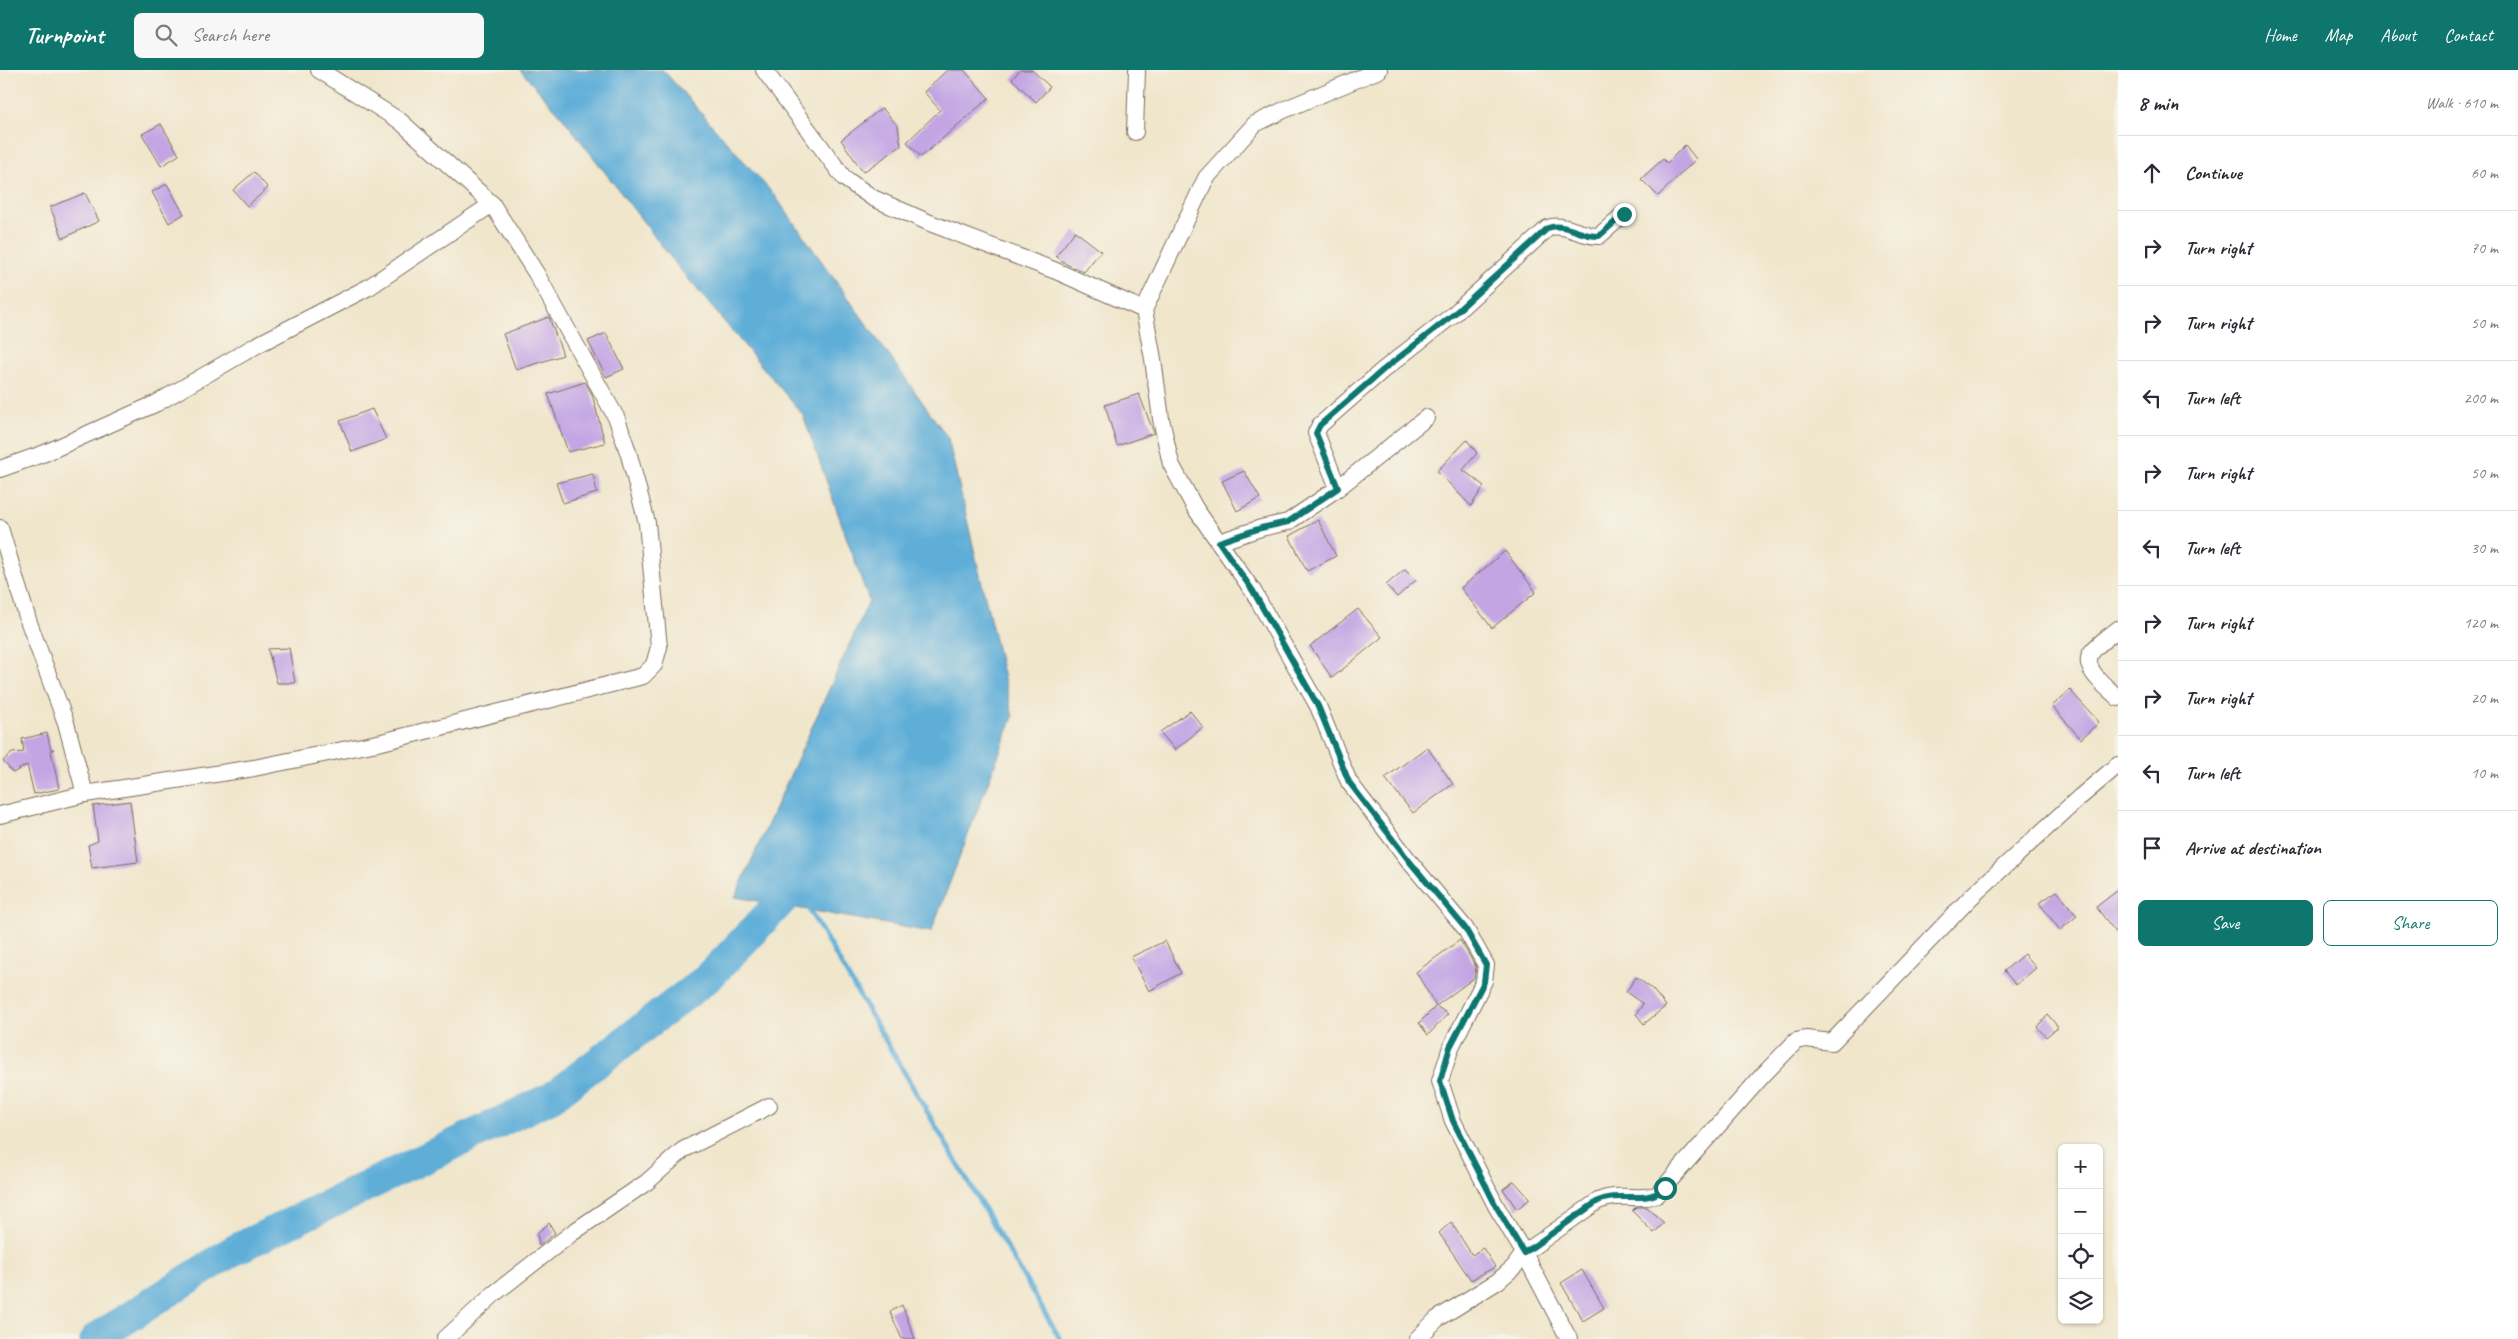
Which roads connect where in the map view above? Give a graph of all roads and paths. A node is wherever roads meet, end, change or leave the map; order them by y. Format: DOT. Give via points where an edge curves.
graph roads {
  1 [pos="319,70"];
  2 [pos="764,70"];
  3 [pos="1137,70"];
  4 [pos="1379,70"];
  5 [pos="1135,132"];
  6 [pos="492,204"];
  7 [pos="1624,214"];
  8 [pos="1144,310"];
  9 [pos="1426,418"];
  10 [pos="0,469"];
  11 [pos="1338,488"];
  12 [pos="0,528"];
  13 [pos="1219,542"];
  14 [pos="2118,628"];
  15 [pos="2118,698"];
  16 [pos="2118,765"];
  17 [pos="85,794"];
  18 [pos="0,815"];
  19 [pos="769,1106"];
  20 [pos="1524,1253"];
  21 [pos="445,1339"];
  22 [pos="1417,1339"];
  23 [pos="1569,1339"];
  1 -- 6 [label="street" via="400,121"];
  2 -- 8 [label="street" via="844,178 873,198"];
  3 -- 5 [label="street"];
  4 -- 8 [label="street" via="1255,124 1206,178"];
  6 -- 10 [label="street" via="369,287 257,345 157,403 45,453"];
  6 -- 17 [label="street" via="536,273 617,419 647,523 659,647 654,665 643,676 382,742 254,768"];
  7 -- 11 [label="street" via="1599,236 1562,227 1548,228 1454,314 1320,425 1316,433"];
  8 -- 13 [label="street" via="1171,464"];
  9 -- 11 [label="street"];
  11 -- 13 [label="street" via="1288,522"];
  12 -- 17 [label="street" via="28,620 66,723"];
  13 -- 20 [label="street" via="1253,591 1318,706 1349,782 1465,928 1486,965 1484,982 1450,1047 1440,1081 1453,1121"];
  14 -- 15 [label="street" via="2091,653 2089,663 2093,672"];
  16 -- 20 [label="street" via="1972,896 1832,1042 1796,1041 1657,1195 1649,1198 1607,1197"];
  17 -- 18 [label="street"];
  19 -- 21 [label="street" via="683,1150 647,1182 572,1233 495,1293"];
  20 -- 22 [label="street" via="1498,1281 1437,1319"];
  20 -- 23 [label="street"];
}
